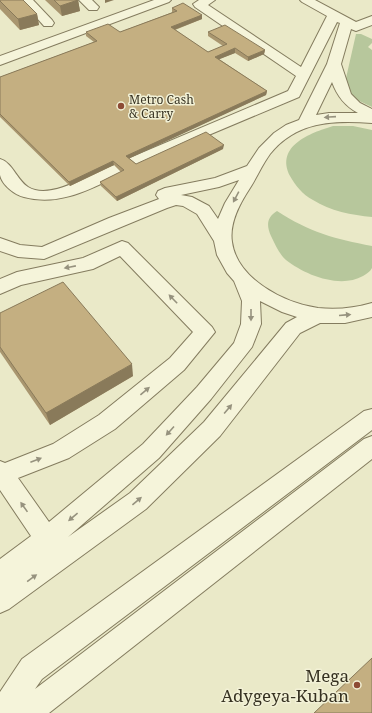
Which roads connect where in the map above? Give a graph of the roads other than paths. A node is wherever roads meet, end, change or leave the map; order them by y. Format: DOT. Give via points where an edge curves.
graph roads {
  1 [pos="27,0"];
  2 [pos="165,0"];
  3 [pos="209,0"];
  4 [pos="306,0"];
  5 [pos="334,15"];
  6 [pos="372,20"];
  7 [pos="347,22"];
  8 [pos="48,23"];
  9 [pos="0,60"];
  10 [pos="334,64"];
  11 [pos="303,75"];
  12 [pos="371,118"];
  13 [pos="306,121"];
  14 [pos="0,164"];
  15 [pos="253,169"];
  16 [pos="115,222"];
  17 [pos="223,241"];
  18 [pos="0,244"];
  19 [pos="242,278"];
  20 [pos="0,287"];
  21 [pos="372,310"];
  22 [pos="318,315"];
  23 [pos="372,418"];
  24 [pos="372,446"];
  25 [pos="0,473"];
  26 [pos="47,539"];
  27 [pos="0,575"];
  28 [pos="0,600"];
  29 [pos="2,713"];
  30 [pos="26,713"];
  1 -- 8 [label="street"];
  2 -- 9 [label="street"];
  3 -- 11 [label="street" via="198,4"];
  4 -- 5 [label="street"];
  5 -- 7 [label="street"];
  5 -- 11 [label="street"];
  6 -- 7 [label="street" via="356,27"];
  7 -- 10 [label="street"];
  10 -- 12 [label="street" via="341,91 350,102"];
  10 -- 13 [label="street"];
  11 -- 14 [label="street" via="294,94 67,191 49,195 23,192"];
  12 -- 13 [label="street, one-way" via="333,116"];
  13 -- 15 [label="street" via="276,139"];
  15 -- 16 [label="street" via="219,182 171,192"];
  15 -- 17 [label="street, one-way" via="226,217"];
  16 -- 17 [label="street" via="161,204 176,200 186,201 203,210"];
  16 -- 18 [label="street" via="44,253 18,251"];
  17 -- 19 [label="street" via="232,268"];
  19 -- 22 [label="street" via="283,305"];
  19 -- 26 [label="street, one-way" via="251,301 251,324 242,346 151,452"];
  25 -- 20 [label="street, one-way" via="61,451 107,422 177,364 205,332 122,247 87,264 17,279"];
  22 -- 21 [label="street, one-way" via="345,315"];
  28 -- 22 [label="street, one-way" via="138,501 212,429 293,328"];
  23 -- 29 [label="street" via="32,669"];
  24 -- 30 [label="street"];
  26 -- 25 [label="street, one-way"];
  26 -- 27 [label="street"];
}
